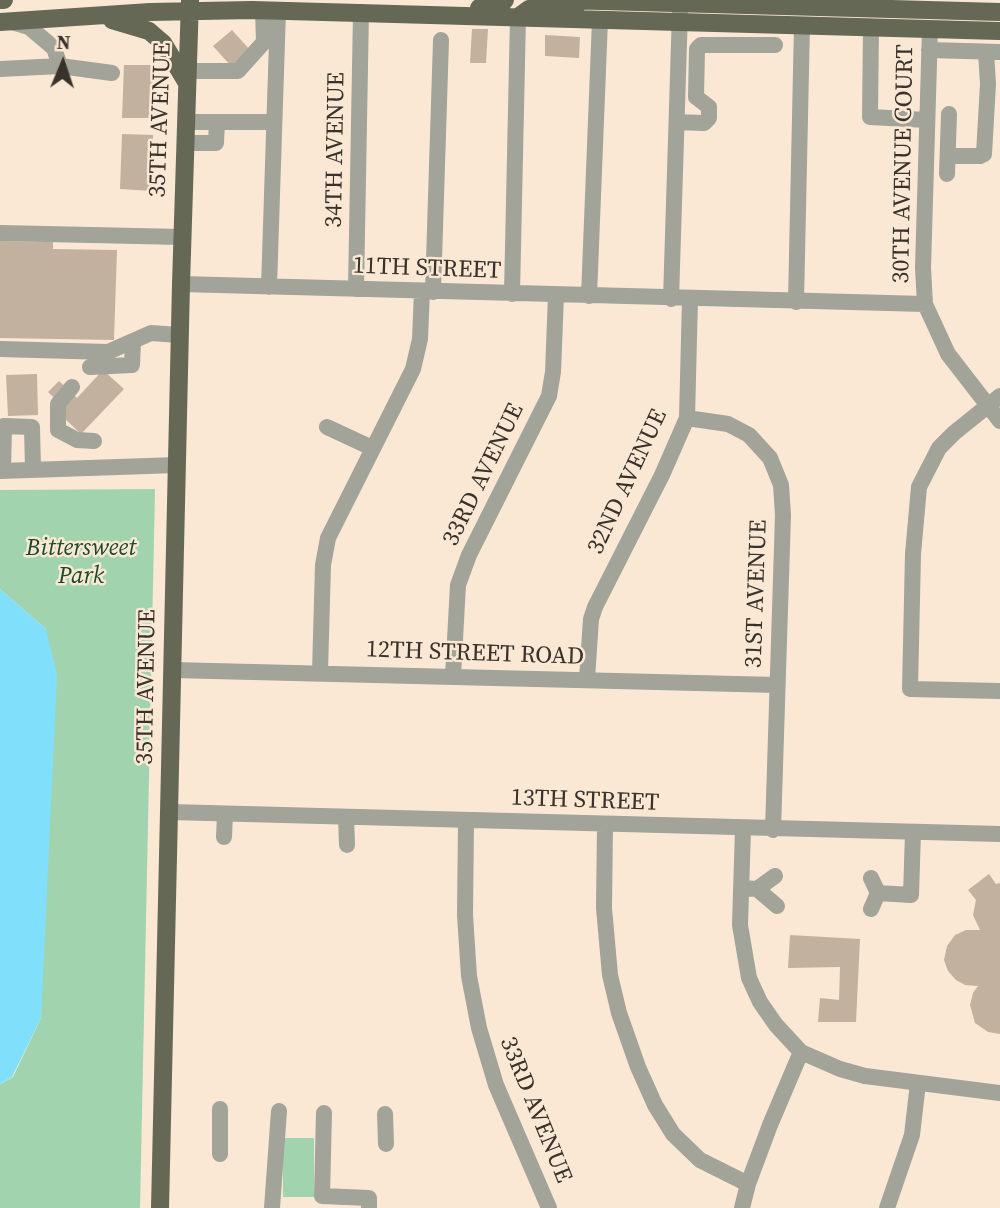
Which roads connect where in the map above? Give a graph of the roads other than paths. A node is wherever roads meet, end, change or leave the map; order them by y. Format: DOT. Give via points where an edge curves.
graph roads {
  1 [pos="505,0"];
  2 [pos="565,0"];
  3 [pos="598,1"];
  4 [pos="631,1"];
  5 [pos="761,3"];
  6 [pos="852,4"];
  7 [pos="190,5"];
  8 [pos="904,5"];
  9 [pos="972,6"];
  10 [pos="271,11"];
  11 [pos="361,12"];
  12 [pos="1000,12"];
  13 [pos="680,13"];
  14 [pos="424,14"];
  15 [pos="447,15"];
  16 [pos="88,16"];
  17 [pos="518,18"];
  18 [pos="1000,18"];
  19 [pos="600,20"];
  20 [pos="5,22"];
  21 [pos="745,24"];
  22 [pos="802,25"];
  23 [pos="822,26"];
  24 [pos="871,27"];
  25 [pos="930,29"];
  26 [pos="1000,31"];
  27 [pos="734,43"];
  28 [pos="775,45"];
  29 [pos="929,50"];
  30 [pos="993,52"];
  31 [pos="60,66"];
  32 [pos="0,69"];
  33 [pos="112,74"];
  34 [pos="187,77"];
  35 [pos="948,114"];
  36 [pos="927,120"];
  37 [pos="186,122"];
  38 [pos="217,122"];
  39 [pos="274,122"];
  40 [pos="677,122"];
  41 [pos="185,143"];
  42 [pos="948,156"];
  43 [pos="947,174"];
  44 [pos="0,233"];
  45 [pos="182,237"];
  46 [pos="181,284"];
  47 [pos="269,287"];
  48 [pos="356,289"];
  49 [pos="427,291"];
  50 [pos="512,294"];
  51 [pos="556,295"];
  52 [pos="589,296"];
  53 [pos="671,299"];
  54 [pos="690,299"];
  55 [pos="796,302"];
  56 [pos="925,304"];
  57 [pos="180,335"];
  58 [pos="133,341"];
  59 [pos="0,349"];
  60 [pos="90,367"];
  61 [pos="72,387"];
  62 [pos="994,401"];
  63 [pos="687,418"];
  64 [pos="1000,421"];
  65 [pos="327,427"];
  66 [pos="94,441"];
  67 [pos="372,448"];
  68 [pos="177,465"];
  69 [pos="33,470"];
  70 [pos="2,471"];
  71 [pos="172,670"];
  72 [pos="320,672"];
  73 [pos="453,676"];
  74 [pos="587,679"];
  75 [pos="777,685"];
  76 [pos="1000,691"];
  77 [pos="170,812"];
  78 [pos="225,814"];
  79 [pos="346,817"];
  80 [pos="466,820"];
  81 [pos="605,825"];
  82 [pos="743,829"];
  83 [pos="773,830"];
  84 [pos="913,832"];
  85 [pos="1000,834"];
  86 [pos="224,837"];
  87 [pos="347,845"];
  88 [pos="775,876"];
  89 [pos="749,889"];
  90 [pos="777,906"];
  91 [pos="871,909"];
  92 [pos="801,1052"];
  93 [pos="918,1083"];
  94 [pos="1000,1093"];
  95 [pos="220,1109"];
  96 [pos="279,1111"];
  97 [pos="324,1112"];
  98 [pos="385,1114"];
  99 [pos="386,1144"];
  100 [pos="220,1154"];
  101 [pos="748,1184"];
  102 [pos="321,1202"];
  103 [pos="160,1208"];
  104 [pos="272,1208"];
  105 [pos="369,1208"];
  106 [pos="549,1208"];
  107 [pos="742,1208"];
  108 [pos="887,1208"];
  1 -- 14 [label="main road" via="494,8 440,7"];
  2 -- 3 [label="main road"];
  3 -- 4 [label="main road"];
  3 -- 17 [label="main road" via="538,6"];
  4 -- 13 [label="main road"];
  5 -- 6 [label="main road"];
  5 -- 13 [label="main road"];
  6 -- 8 [label="main road"];
  7 -- 10 [label="main road"];
  7 -- 16 [label="main road"];
  7 -- 34 [label="main road, 35TH AVENUE"];
  8 -- 9 [label="main road"];
  8 -- 23 [label="main road" via="890,18 831,18"];
  9 -- 12 [label="main road"];
  10 -- 11 [label="main road"];
  10 -- 34 [label="street" via="264,42 238,71"];
  10 -- 39 [label="street"];
  11 -- 14 [label="main road"];
  11 -- 48 [label="street, 34TH AVENUE"];
  13 -- 19 [label="main road"];
  13 -- 21 [label="main road"];
  13 -- 40 [label="street"];
  14 -- 15 [label="main road"];
  15 -- 17 [label="main road"];
  15 -- 49 [label="street"];
  16 -- 20 [label="main road"];
  16 -- 34 [label="main road" via="149,31"];
  17 -- 19 [label="main road"];
  17 -- 50 [label="street"];
  18 -- 25 [label="main road" via="940,16"];
  19 -- 52 [label="street"];
  20 -- 31 [label="street" via="29,27 54,48"];
  21 -- 22 [label="main road"];
  21 -- 27 [label="street"];
  22 -- 23 [label="main road"];
  22 -- 55 [label="street" via="808,72"];
  23 -- 24 [label="main road"];
  24 -- 25 [label="main road"];
  24 -- 36 [label="street" via="870,117"];
  25 -- 26 [label="main road"];
  25 -- 29 [label="street, 30TH AVENUE COURT"];
  27 -- 28 [label="street"];
  27 -- 40 [label="street" via="706,43 697,49 696,97 709,107 709,118 704,123"];
  29 -- 30 [label="street"];
  29 -- 36 [label="street, 30TH AVENUE COURT"];
  30 -- 42 [label="street" via="984,154"];
  31 -- 32 [label="street"];
  31 -- 33 [label="street"];
  34 -- 37 [label="main road, 35TH AVENUE"];
  35 -- 42 [label="street"];
  36 -- 56 [label="street, 30TH AVENUE COURT"];
  37 -- 38 [label="street"];
  37 -- 41 [label="main road, 35TH AVENUE"];
  38 -- 39 [label="street"];
  38 -- 41 [label="street" via="216,143"];
  39 -- 47 [label="street"];
  40 -- 53 [label="street"];
  41 -- 45 [label="main road, 35TH AVENUE"];
  42 -- 43 [label="street"];
  44 -- 45 [label="street"];
  45 -- 46 [label="main road, 35TH AVENUE"];
  46 -- 47 [label="street, 11TH STREET"];
  46 -- 57 [label="main road, 35TH AVENUE"];
  47 -- 48 [label="street, 11TH STREET"];
  48 -- 49 [label="street, 11TH STREET"];
  49 -- 50 [label="street, 11TH STREET"];
  49 -- 67 [label="street" via="413,369"];
  50 -- 51 [label="street, 11TH STREET"];
  51 -- 52 [label="street, 11TH STREET"];
  51 -- 73 [label="street, 33RD AVENUE" via="549,396 458,585"];
  52 -- 53 [label="street, 11TH STREET"];
  53 -- 54 [label="street, 11TH STREET"];
  54 -- 55 [label="street"];
  54 -- 63 [label="street, 32ND AVENUE"];
  55 -- 56 [label="street"];
  56 -- 62 [label="street, 30TH AVENUE COURT" via="948,354"];
  57 -- 58 [label="street" via="151,333"];
  57 -- 68 [label="main road, 35TH AVENUE"];
  58 -- 59 [label="street" via="108,352"];
  58 -- 60 [label="street" via="132,365"];
  61 -- 66 [label="street" via="58,404 58,430 77,440"];
  62 -- 64 [label="street, 30TH AVENUE COURT"];
  62 -- 76 [label="street" via="939,448 919,487 910,689"];
  63 -- 74 [label="street, 32ND AVENUE" via="595,607"];
  63 -- 75 [label="street, 31ST AVENUE" via="728,424 749,435 770,458 780,485"];
  65 -- 67 [label="street"];
  67 -- 72 [label="street" via="328,538"];
  68 -- 69 [label="street"];
  68 -- 71 [label="main road, 35TH AVENUE"];
  69 -- 70 [label="street"];
  69 -- 70 [label="street" via="32,427 4,426"];
  71 -- 72 [label="street, 12TH STREET ROAD"];
  71 -- 77 [label="main road, 35TH AVENUE"];
  72 -- 73 [label="street, 12TH STREET ROAD"];
  73 -- 74 [label="street, 12TH STREET ROAD"];
  74 -- 75 [label="street, 12TH STREET ROAD"];
  75 -- 83 [label="street, 31ST AVENUE"];
  77 -- 78 [label="street, 13TH STREET"];
  77 -- 103 [label="main road, 35TH AVENUE"];
  78 -- 79 [label="street, 13TH STREET"];
  78 -- 86 [label="street"];
  79 -- 80 [label="street, 13TH STREET"];
  79 -- 87 [label="street"];
  80 -- 81 [label="street, 13TH STREET"];
  80 -- 106 [label="street, 33RD AVENUE" via="465,915 478,1028 496,1085"];
  81 -- 82 [label="street, 13TH STREET"];
  81 -- 101 [label="street" via="604,908 610,975 638,1067 673,1134 700,1160"];
  82 -- 83 [label="street, 13TH STREET"];
  82 -- 89 [label="street"];
  83 -- 84 [label="street, 13TH STREET"];
  84 -- 85 [label="street, 13TH STREET"];
  84 -- 91 [label="street" via="911,895 874,886"];
  88 -- 89 [label="street"];
  89 -- 90 [label="street"];
  89 -- 92 [label="street" via="740,925 748,978 776,1025"];
  92 -- 93 [label="street" via="865,1076"];
  92 -- 101 [label="street"];
  93 -- 94 [label="street"];
  93 -- 108 [label="street" via="912,1135"];
  95 -- 100 [label="street"];
  96 -- 104 [label="street"];
  97 -- 102 [label="street"];
  98 -- 99 [label="street"];
  101 -- 107 [label="street"];
  102 -- 105 [label="street" via="369,1198"];
}
